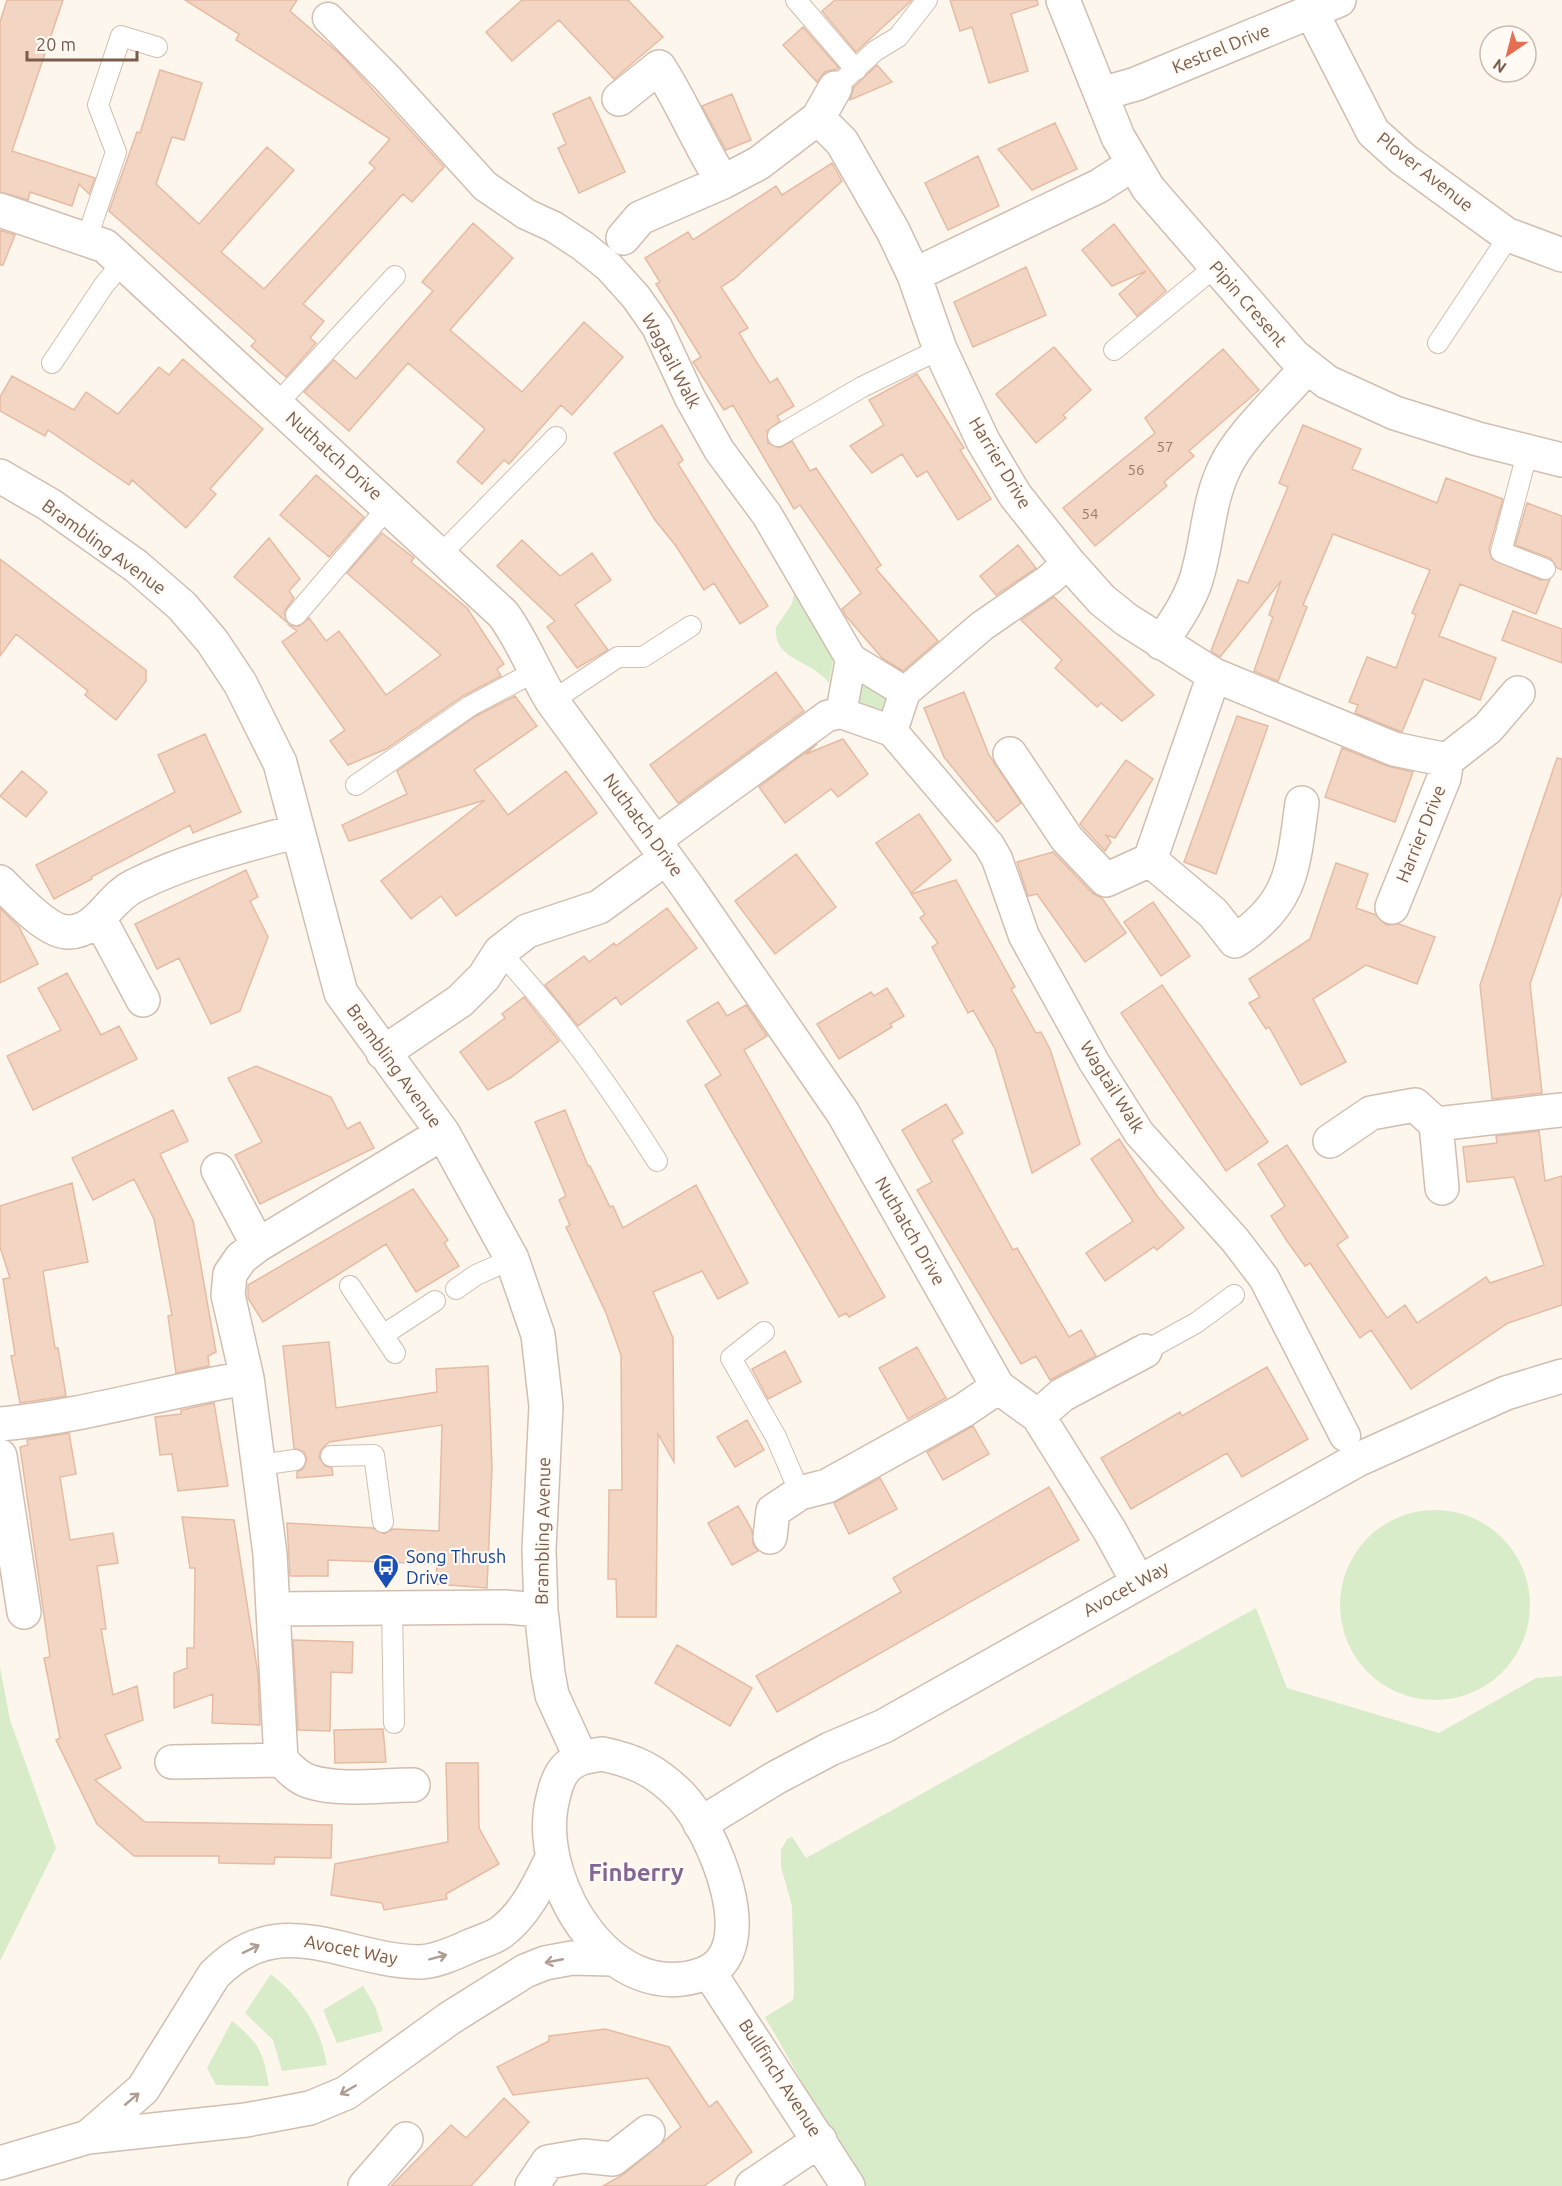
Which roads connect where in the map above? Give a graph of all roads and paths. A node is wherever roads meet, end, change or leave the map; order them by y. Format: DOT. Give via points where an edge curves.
graph roads {
  1 [pos="796,0"];
  2 [pos="927,0"];
  3 [pos="1063,0"];
  4 [pos="1309,8"];
  5 [pos="328,18"];
  6 [pos="157,47"];
  7 [pos="845,79"];
  8 [pos="1101,94"];
  9 [pos="619,99"];
  10 [pos="818,118"];
  11 [pos="1133,164"];
  12 [pos="723,182"];
  13 [pos="0,210"];
  14 [pos="1509,236"];
  15 [pos="87,238"];
  16 [pos="623,238"];
  17 [pos="1562,255"];
  18 [pos="124,261"];
  19 [pos="1215,267"];
  20 [pos="914,275"];
  21 [pos="395,276"];
  22 [pos="1437,344"];
  23 [pos="940,349"];
  24 [pos="1114,350"];
  25 [pos="52,363"];
  26 [pos="1307,367"];
  27 [pos="277,404"];
  28 [pos="778,436"];
  29 [pos="556,437"];
  30 [pos="1528,450"];
  31 [pos="1562,460"];
  32 [pos="0,476"];
  33 [pos="389,506"];
  34 [pos="441,554"];
  35 [pos="1068,562"];
  36 [pos="1545,569"];
  37 [pos="296,615"];
  38 [pos="691,626"];
  39 [pos="1161,643"];
  40 [pos="851,659"];
  41 [pos="534,672"];
  42 [pos="1214,675"];
  43 [pos="905,692"];
  44 [pos="1518,693"];
  45 [pos="552,701"];
  46 [pos="841,713"];
  47 [pos="892,731"];
  48 [pos="1010,754"];
  49 [pos="1447,760"];
  50 [pos="356,785"];
  51 [pos="1302,803"];
  52 [pos="298,831"];
  53 [pos="660,850"];
  54 [pos="1150,860"];
  55 [pos="0,882"];
  56 [pos="1392,907"];
  57 [pos="99,918"];
  58 [pos="500,952"];
  59 [pos="143,1000"];
  60 [pos="383,1053"];
  61 [pos="1562,1110"];
  62 [pos="1436,1124"];
  63 [pos="443,1133"];
  64 [pos="1330,1141"];
  65 [pos="657,1161"];
  66 [pos="218,1170"];
  67 [pos="1442,1188"];
  68 [pos="258,1245"];
  69 [pos="512,1259"];
  70 [pos="350,1286"];
  71 [pos="456,1289"];
  72 [pos="1234,1295"];
  73 [pos="435,1301"];
  74 [pos="764,1332"];
  75 [pos="383,1335"];
  76 [pos="1145,1351"];
  77 [pos="395,1353"];
  78 [pos="1562,1376"];
  79 [pos="248,1378"];
  80 [pos="998,1387"];
  81 [pos="1038,1416"];
  82 [pos="0,1424"];
  83 [pos="1345,1436"];
  84 [pos="0,1456"];
  85 [pos="331,1456"];
  86 [pos="295,1460"];
  87 [pos="259,1465"];
  88 [pos="800,1493"];
  89 [pos="383,1522"];
  90 [pos="770,1537"];
  91 [pos="1138,1582"];
  92 [pos="392,1607"];
  93 [pos="274,1609"];
  94 [pos="541,1610"];
  95 [pos="24,1612"];
  96 [pos="394,1723"];
  97 [pos="581,1758"];
  98 [pos="281,1760"];
  99 [pos="172,1762"];
  100 [pos="413,1785"];
  101 [pos="700,1824"];
  102 [pos="552,1858"];
  103 [pos="612,1959"];
  104 [pos="709,1972"];
  105 [pos="648,2132"];
  106 [pos="88,2137"];
  107 [pos="406,2139"];
  108 [pos="820,2140"];
  109 [pos="0,2163"];
  110 [pos="365,2186"];
  111 [pos="532,2186"];
  112 [pos="752,2186"];
  113 [pos="848,2186"];
  1 -- 7 [label="lane"];
  2 -- 7 [label="lane" via="898,37 875,51"];
  3 -- 8 [label="street, Pipin Cresent"];
  4 -- 8 [label="street, Kestrel Drive" via="1136,84"];
  4 -- 14 [label="street, Plover Avenue" via="1373,132 1403,159"];
  5 -- 40 [label="street, Wagtail Walk" via="485,186 583,246 636,297 657,327 719,450 767,515"];
  6 -- 15 [label="lane" via="121,36 98,105 116,152"];
  7 -- 10 [label="street"];
  8 -- 11 [label="street, Pipin Cresent"];
  9 -- 12 [label="street" via="659,67"];
  10 -- 12 [label="street" via="759,163"];
  10 -- 20 [label="street, Harrier Drive" via="842,142 859,169"];
  11 -- 19 [label="street, Pipin Cresent" via="1148,188"];
  11 -- 20 [label="street" via="1099,186"];
  12 -- 16 [label="street" via="640,218"];
  13 -- 15 [label="street, Nuthatch Drive"];
  14 -- 17 [label="street, Plover Avenue"];
  14 -- 22 [label="lane"];
  15 -- 18 [label="street, Nuthatch Drive"];
  18 -- 25 [label="lane"];
  18 -- 27 [label="street, Nuthatch Drive"];
  19 -- 24 [label="lane"];
  19 -- 26 [label="street, Pipin Cresent"];
  20 -- 23 [label="street, Harrier Drive"];
  21 -- 27 [label="lane"];
  23 -- 28 [label="lane" via="862,387"];
  23 -- 35 [label="street, Harrier Drive" via="983,441 1010,486"];
  26 -- 30 [label="street, Pipin Cresent" via="1327,382 1395,413"];
  26 -- 39 [label="street" via="1226,465 1216,487 1196,580 1187,604"];
  27 -- 33 [label="street, Nuthatch Drive"];
  29 -- 34 [label="lane"];
  30 -- 31 [label="street, Pipin Cresent"];
  30 -- 36 [label="lane" via="1501,552"];
  32 -- 52 [label="street, Brambling Avenue" via="50,505 136,566 182,606 212,641 240,683 280,764"];
  33 -- 34 [label="street, Nuthatch Drive"];
  33 -- 37 [label="lane"];
  34 -- 41 [label="street, Nuthatch Drive" via="503,614 521,638"];
  35 -- 39 [label="street, Harrier Drive" via="1102,600"];
  35 -- 43 [label="street" via="982,626"];
  38 -- 45 [label="lane" via="643,657 618,657"];
  39 -- 42 [label="street, Harrier Drive"];
  40 -- 43 [label="street, Wagtail Walk"];
  40 -- 46 [label="street"];
  41 -- 45 [label="street, Nuthatch Drive"];
  41 -- 50 [label="lane" via="470,706"];
  42 -- 49 [label="street, Harrier Drive" via="1394,749"];
  42 -- 54 [label="street"];
  43 -- 47 [label="street"];
  44 -- 49 [label="street, Harrier Drive" via="1488,728"];
  45 -- 53 [label="street, Nuthatch Drive"];
  46 -- 47 [label="street"];
  46 -- 53 [label="street" via="827,716"];
  47 -- 83 [label="street, Wagtail Walk" via="989,845 1024,936 1094,1062 1143,1138 1264,1278"];
  48 -- 54 [label="street" via="1099,885"];
  49 -- 56 [label="street, Harrier Drive" via="1444,778"];
  51 -- 54 [label="street" via="1295,853 1274,909 1235,941 1213,913"];
  52 -- 57 [label="street" via="207,856 131,887"];
  52 -- 60 [label="street, Brambling Avenue" via="341,993"];
  53 -- 58 [label="street" via="599,907 527,930"];
  53 -- 80 [label="street, Nuthatch Drive" via="843,1113"];
  55 -- 57 [label="street" via="47,925 66,933 86,929"];
  57 -- 59 [label="street"];
  58 -- 60 [label="street" via="484,977 460,1001"];
  58 -- 65 [label="lane" via="524,977 611,1090"];
  60 -- 63 [label="street, Brambling Avenue"];
  61 -- 62 [label="street"];
  62 -- 64 [label="street" via="1415,1105 1371,1113"];
  62 -- 67 [label="street"];
  63 -- 68 [label="street"];
  63 -- 69 [label="street, Brambling Avenue"];
  66 -- 68 [label="street"];
  68 -- 79 [label="street" via="241,1258 230,1274 228,1295"];
  69 -- 71 [label="lane"];
  69 -- 94 [label="street, Brambling Avenue" via="538,1335 546,1406 539,1550"];
  70 -- 75 [label="lane"];
  72 -- 76 [label="lane" via="1196,1323"];
  73 -- 75 [label="lane"];
  74 -- 88 [label="lane" via="731,1358 776,1437"];
  75 -- 77 [label="lane"];
  76 -- 81 [label="street" via="1062,1395"];
  78 -- 91 [label="street, Avocet Way" via="1506,1394 1357,1460"];
  79 -- 82 [label="street" via="30,1422"];
  79 -- 87 [label="street"];
  80 -- 81 [label="street, Nuthatch Drive"];
  80 -- 88 [label="street" via="827,1486"];
  81 -- 91 [label="street, Nuthatch Drive"];
  84 -- 95 [label="street"];
  85 -- 89 [label="lane" via="374,1455"];
  86 -- 87 [label="lane"];
  87 -- 93 [label="street"];
  88 -- 90 [label="street" via="773,1511"];
  91 -- 101 [label="street, Avocet Way" via="884,1726 777,1777"];
  92 -- 93 [label="street"];
  92 -- 94 [label="street"];
  92 -- 96 [label="lane"];
  93 -- 98 [label="street"];
  94 -- 97 [label="street, Brambling Avenue" via="552,1695"];
  97 -- 101 [label="street" via="602,1754 631,1760 657,1775 682,1797"];
  97 -- 102 [label="street" via="567,1767 554,1788 548,1834"];
  98 -- 99 [label="street"];
  98 -- 100 [label="street" via="309,1782"];
  101 -- 104 [label="street" via="721,1863 730,1902 731,1942 723,1959"];
  102 -- 103 [label="street" via="572,1908"];
  106 -- 102 [label="street, Avocet Way, one-way" via="143,2089 214,1975 255,1946 296,1939 399,1960 420,1962 443,1956 499,1933 527,1904"];
  103 -- 104 [label="street" via="627,1969 672,1982"];
  103 -- 106 [label="street, Avocet Way, one-way" via="572,1958 525,1971 450,2018 346,2092 310,2108 246,2120"];
  104 -- 108 [label="street, Bullfinch Avenue"];
  105 -- 111 [label="street" via="613,2159 583,2156 548,2162"];
  106 -- 109 [label="street, Avocet Way"];
  107 -- 110 [label="street"];
  108 -- 112 [label="street"];
  108 -- 113 [label="street, Bullfinch Avenue"];
}
